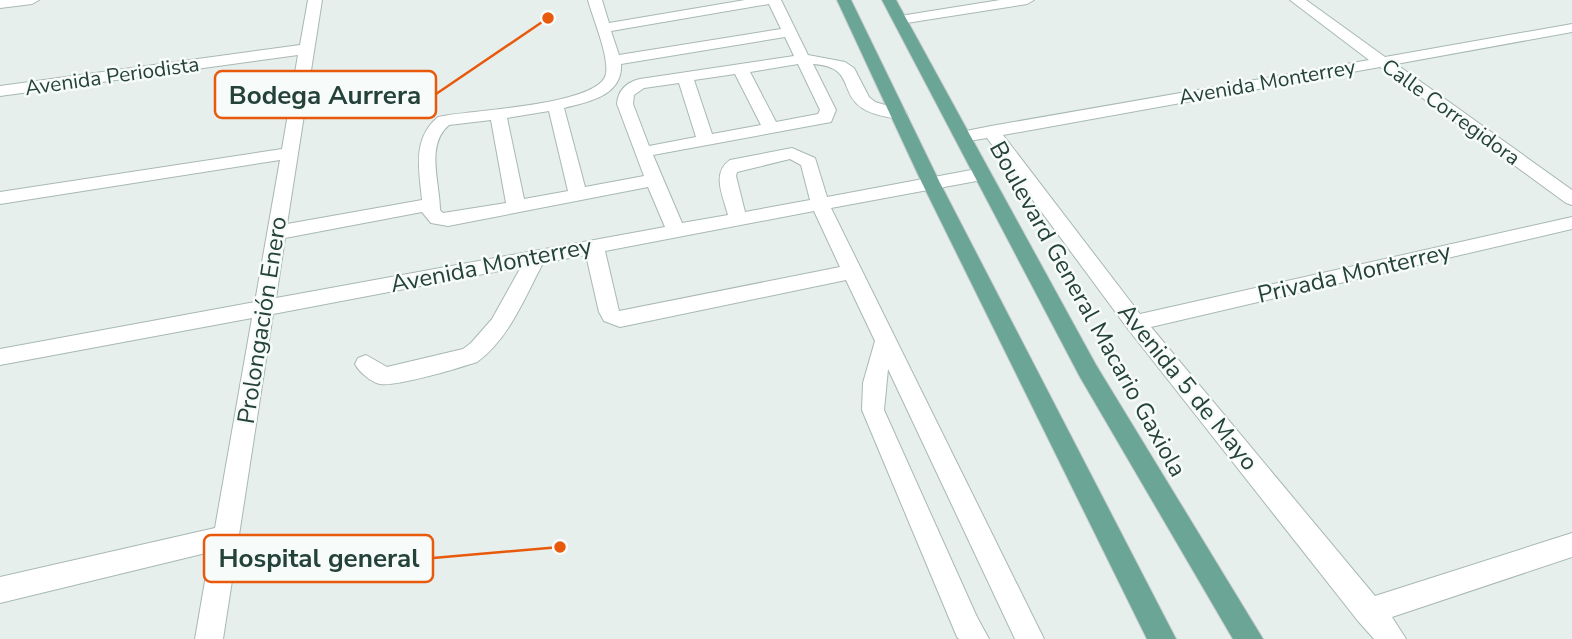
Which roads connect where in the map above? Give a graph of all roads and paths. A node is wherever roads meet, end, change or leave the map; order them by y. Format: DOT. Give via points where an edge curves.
graph roads {
  1 [pos="32,0"];
  2 [pos="315,0"];
  3 [pos="772,0"];
  4 [pos="844,0"];
  5 [pos="889,0"];
  6 [pos="1027,0"];
  7 [pos="1297,0"];
  8 [pos="600,1"];
  9 [pos="0,4"];
  10 [pos="900,20"];
  11 [pos="604,28"];
  12 [pos="1572,28"];
  13 [pos="789,32"];
  14 [pos="307,49"];
  15 [pos="802,59"];
  16 [pos="613,61"];
  17 [pos="1382,62"];
  18 [pos="740,68"];
  19 [pos="685,77"];
  20 [pos="0,92"];
  21 [pos="555,104"];
  22 [pos="498,113"];
  23 [pos="899,114"];
  24 [pos="771,128"];
  25 [pos="991,131"];
  26 [pos="962,137"];
  27 [pos="706,140"];
  28 [pos="643,152"];
  29 [pos="290,153"];
  30 [pos="982,174"];
  31 [pos="654,180"];
  32 [pos="931,183"];
  33 [pos="578,195"];
  34 [pos="0,198"];
  35 [pos="1572,199"];
  36 [pos="432,204"];
  37 [pos="820,204"];
  38 [pos="516,207"];
  39 [pos="738,219"];
  40 [pos="1572,223"];
  41 [pos="676,231"];
  42 [pos="276,233"];
  43 [pos="594,246"];
  44 [pos="536,257"];
  45 [pos="854,271"];
  46 [pos="264,307"];
  47 [pos="1136,323"];
  48 [pos="887,340"];
  49 [pos="0,357"];
  50 [pos="366,364"];
  51 [pos="225,537"];
  52 [pos="1572,545"];
  53 [pos="0,590"];
  54 [pos="1368,612"];
  55 [pos="209,639"];
  56 [pos="975,639"];
  57 [pos="1030,639"];
  58 [pos="1162,639"];
  59 [pos="1249,639"];
  60 [pos="1392,639"];
  1 -- 9 [label="street"];
  2 -- 14 [label="street, Prolongación Enero"];
  3 -- 11 [label="street"];
  3 -- 13 [label="street"];
  4 -- 23 [label="main road"];
  5 -- 10 [label="main road, Boulevard General Macario Gaxiola"];
  6 -- 10 [label="street"];
  7 -- 17 [label="street, Calle Corregidora"];
  8 -- 11 [label="street"];
  10 -- 26 [label="main road, Boulevard General Macario Gaxiola"];
  11 -- 16 [label="street"];
  12 -- 17 [label="street, Avenida Monterrey"];
  13 -- 15 [label="street"];
  13 -- 16 [label="street"];
  14 -- 20 [label="street, Avenida Periodista"];
  14 -- 29 [label="street, Prolongación Enero"];
  15 -- 18 [label="street"];
  15 -- 23 [label="street" via="843,66 861,100 882,112"];
  15 -- 24 [label="street" via="828,110 825,118"];
  16 -- 21 [label="street" via="614,74 606,88"];
  17 -- 25 [label="street, Avenida Monterrey"];
  17 -- 35 [label="street, Calle Corregidora"];
  18 -- 19 [label="street"];
  18 -- 24 [label="street"];
  19 -- 27 [label="street"];
  19 -- 28 [label="street" via="628,91 625,97"];
  21 -- 22 [label="street"];
  21 -- 33 [label="street"];
  22 -- 36 [label="street" via="444,121 429,132"];
  22 -- 38 [label="street"];
  23 -- 32 [label="main road"];
  24 -- 27 [label="street"];
  25 -- 26 [label="street, Avenida Monterrey"];
  25 -- 47 [label="street, Avenida 5 de Mayo"];
  26 -- 30 [label="main road, Boulevard General Macario Gaxiola"];
  27 -- 28 [label="street"];
  28 -- 31 [label="street"];
  29 -- 34 [label="street"];
  29 -- 42 [label="street, Prolongación Enero"];
  30 -- 32 [label="street, Avenida Monterrey"];
  30 -- 59 [label="main road, Boulevard General Macario Gaxiola" via="1088,371"];
  31 -- 33 [label="street"];
  31 -- 41 [label="street"];
  32 -- 37 [label="street, Avenida Monterrey"];
  32 -- 58 [label="main road"];
  33 -- 38 [label="street"];
  36 -- 38 [label="street" via="434,215 448,220"];
  36 -- 42 [label="street"];
  37 -- 39 [label="street, Avenida Monterrey"];
  37 -- 39 [label="street" via="809,162 792,153 729,169"];
  37 -- 45 [label="street"];
  39 -- 41 [label="street, Avenida Monterrey"];
  40 -- 47 [label="street, Privada Monterrey"];
  41 -- 43 [label="street, Avenida Monterrey"];
  42 -- 46 [label="street, Prolongación Enero"];
  43 -- 44 [label="street, Avenida Monterrey"];
  43 -- 45 [label="street" via="609,312 620,319"];
  44 -- 46 [label="street, Avenida Monterrey"];
  44 -- 50 [label="street" via="500,324 470,356 383,376"];
  45 -- 48 [label="street"];
  46 -- 49 [label="street, Avenida Monterrey"];
  46 -- 51 [label="street, Prolongación Enero"];
  47 -- 54 [label="street, Avenida 5 de Mayo"];
  48 -- 56 [label="street" via="871,393 873,410"];
  48 -- 57 [label="street"];
  51 -- 53 [label="street"];
  51 -- 55 [label="street, Prolongación Enero"];
  52 -- 54 [label="street"];
  54 -- 60 [label="street, Avenida 5 de Mayo"];
}
